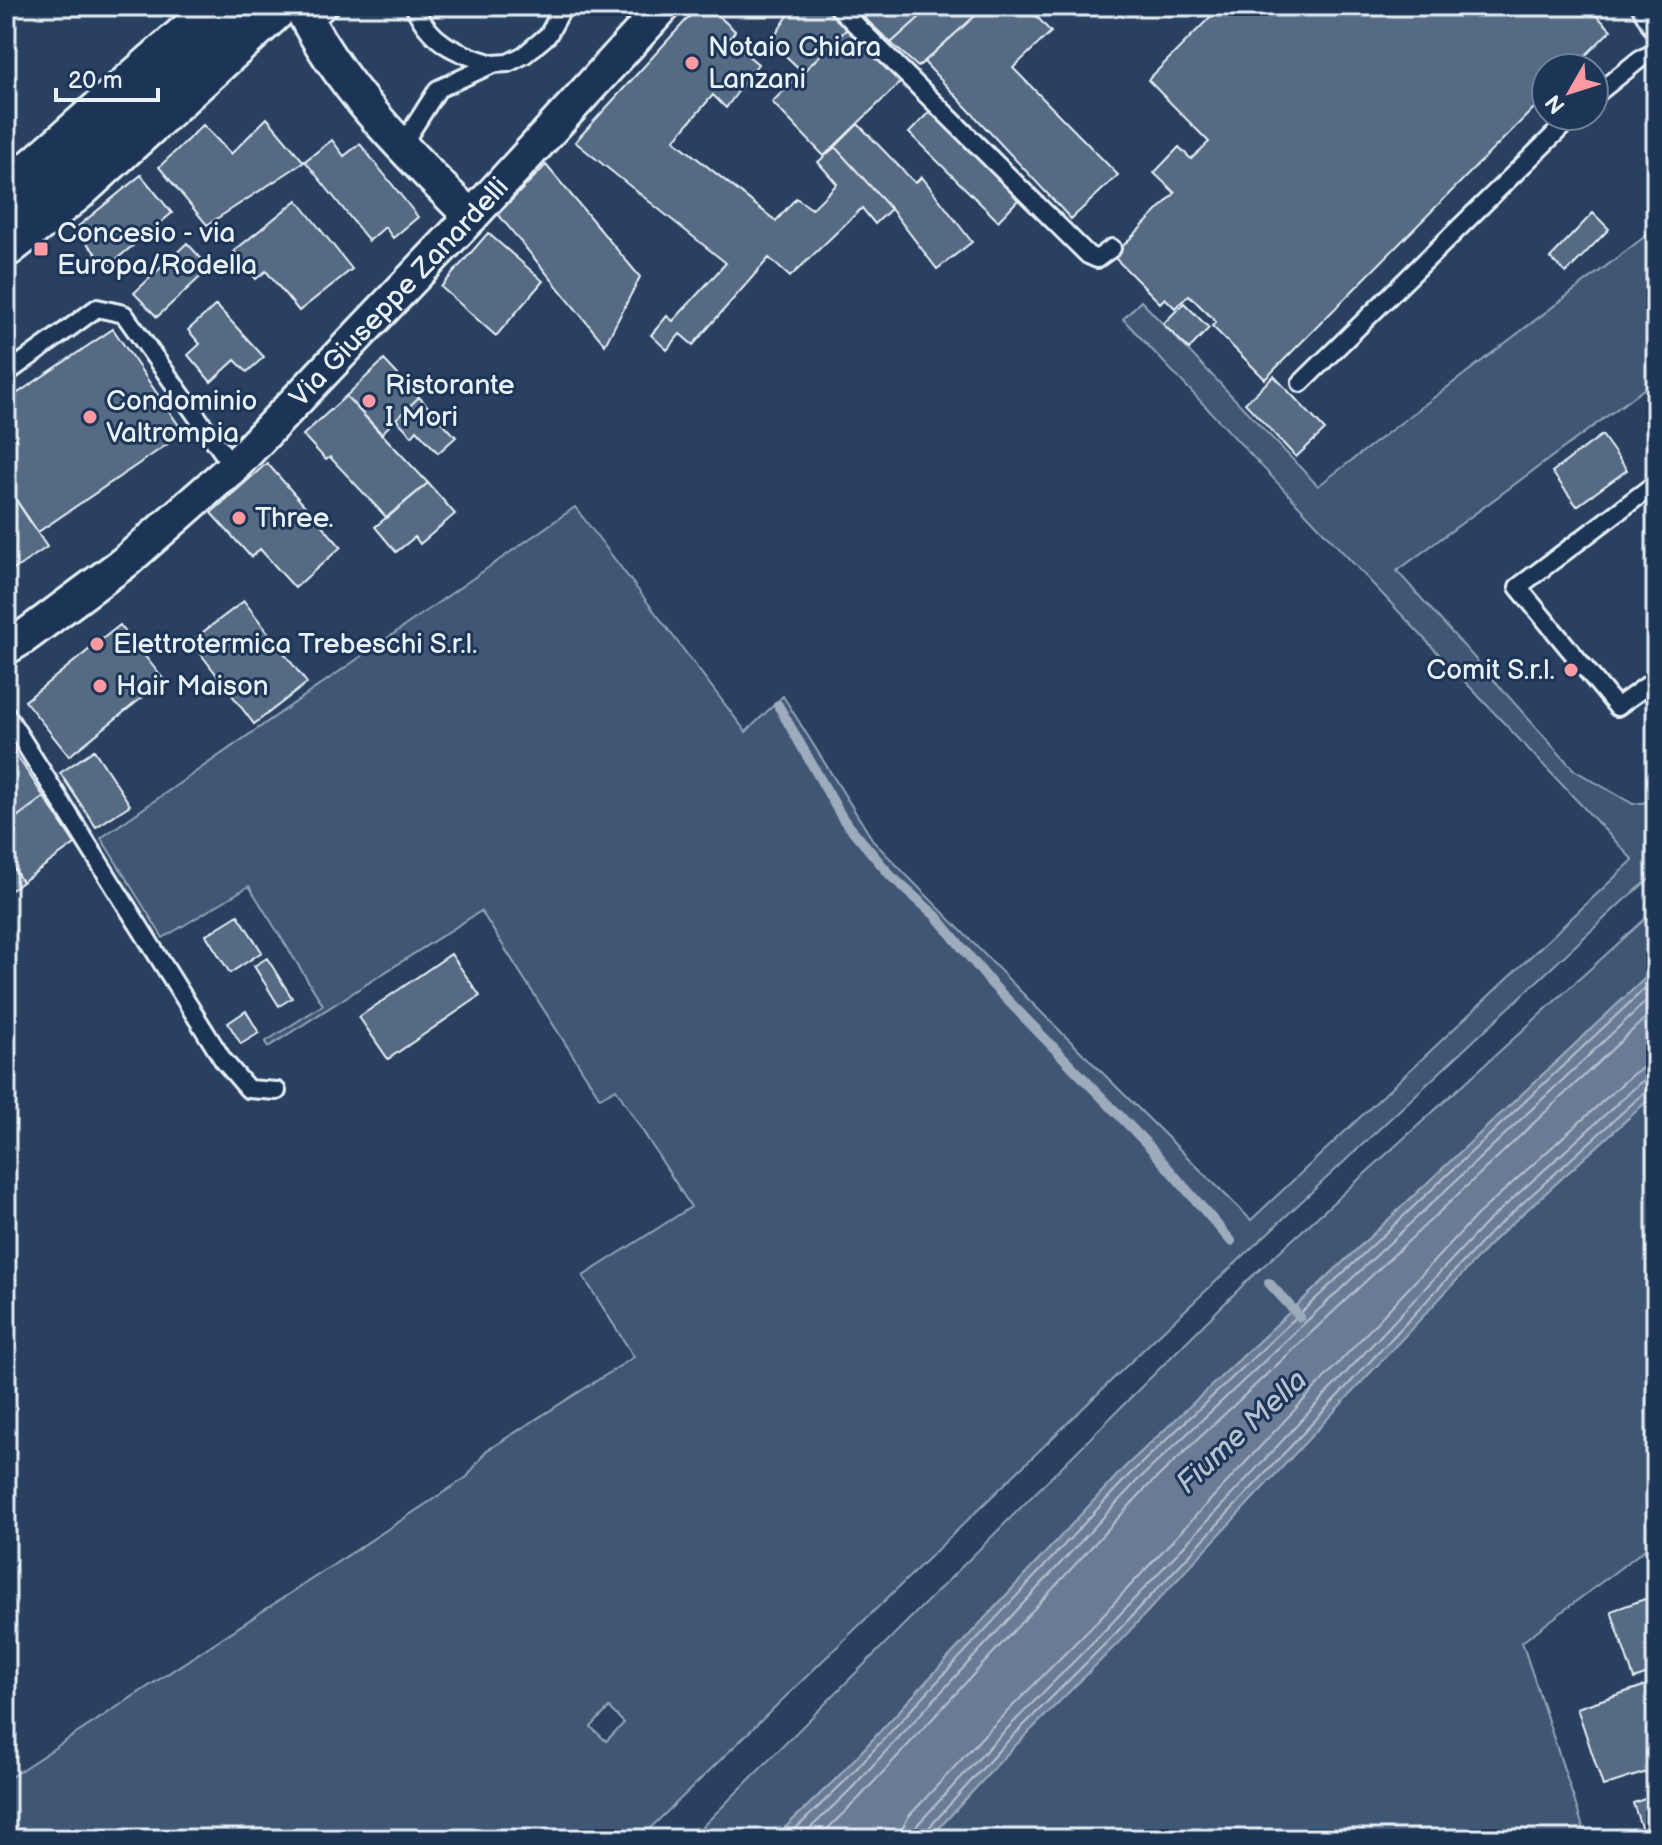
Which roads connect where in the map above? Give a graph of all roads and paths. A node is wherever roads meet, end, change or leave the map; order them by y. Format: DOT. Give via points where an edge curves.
graph roads {
  1 [pos="222,6"];
  2 [pos="414,6"];
  3 [pos="564,6"];
  4 [pos="664,6"];
  5 [pos="837,6"];
  6 [pos="1640,6"];
  7 [pos="304,11"];
  8 [pos="1656,34"];
  9 [pos="1656,52"];
  10 [pos="493,64"];
  11 [pos="1610,83"];
  12 [pos="1557,132"];
  13 [pos="401,147"];
  14 [pos="6,196"];
  15 [pos="471,217"];
  16 [pos="6,244"];
  17 [pos="1112,248"];
  18 [pos="6,374"];
  19 [pos="1301,383"];
  20 [pos="233,467"];
  21 [pos="1656,483"];
  22 [pos="6,648"];
  23 [pos="1656,679"];
  24 [pos="6,714"];
  25 [pos="277,1091"];
  1 -- 14 [label="main road"];
  2 -- 10 [label="lane" via="438,40 462,55"];
  3 -- 10 [label="lane" via="548,35 524,55"];
  4 -- 15 [label="street, Via Giuseppe Zanardelli"];
  5 -- 17 [label="lane" via="1088,255 1097,259"];
  6 -- 8 [label="lane"];
  7 -- 13 [label="street" via="345,78"];
  7 -- 16 [label="main road"];
  9 -- 11 [label="lane"];
  10 -- 13 [label="lane" via="438,89"];
  12 -- 19 [label="lane"];
  13 -- 15 [label="street"];
  15 -- 20 [label="street, Via Giuseppe Zanardelli"];
  18 -- 20 [label="lane" via="97,308 124,314"];
  20 -- 22 [label="street, Via Giuseppe Zanardelli" via="125,562"];
  21 -- 23 [label="lane" via="1518,587 1617,707"];
  24 -- 25 [label="lane" via="223,1060 248,1089"];
}
